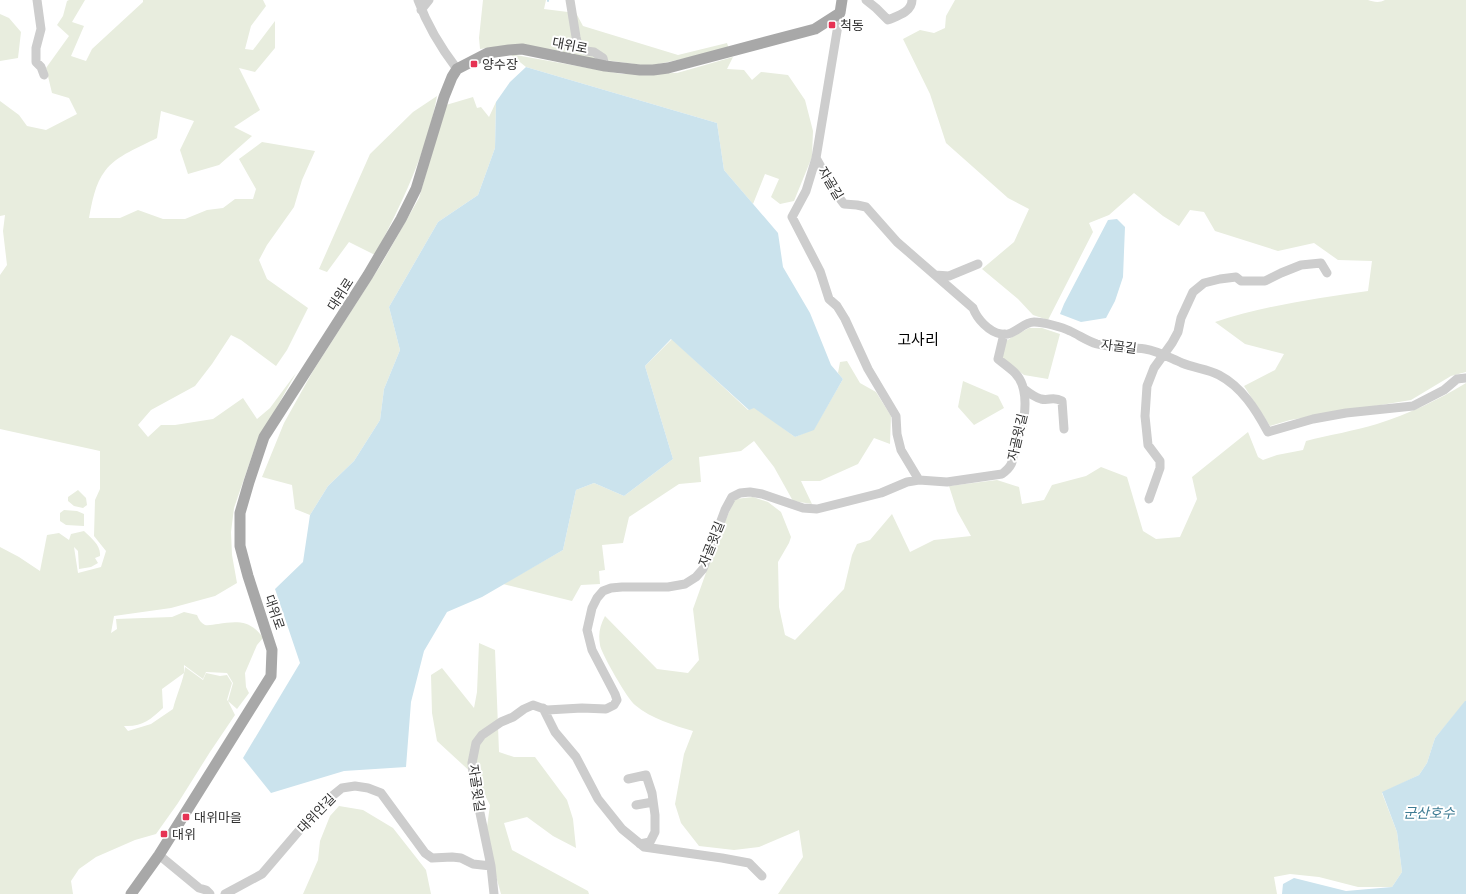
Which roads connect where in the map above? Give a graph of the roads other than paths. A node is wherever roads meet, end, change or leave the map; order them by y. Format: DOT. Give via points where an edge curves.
graph roads {
  1 [pos="37,0"];
  2 [pos="418,0"];
  3 [pos="429,0"];
  4 [pos="570,0"];
  5 [pos="842,0"];
  6 [pos="866,0"];
  7 [pos="912,0"];
  8 [pos="422,10"];
  9 [pos="840,13"];
  10 [pos="605,66"];
  11 [pos="457,69"];
  12 [pos="44,75"];
  13 [pos="816,158"];
  14 [pos="978,264"];
  15 [pos="1327,273"];
  16 [pos="935,275"];
  17 [pos="1004,334"];
  18 [pos="1163,355"];
  19 [pos="1466,378"];
  20 [pos="1024,389"];
  21 [pos="1064,429"];
  22 [pos="919,480"];
  23 [pos="1149,499"];
  24 [pos="543,708"];
  25 [pos="628,779"];
  26 [pos="653,802"];
  27 [pos="636,805"];
  28 [pos="640,844"];
  29 [pos="159,855"];
  30 [pos="491,866"];
  31 [pos="762,876"];
  32 [pos="131,894"];
  33 [pos="210,894"];
  34 [pos="226,894"];
  35 [pos="494,894"];
  1 -- 12 [label="street" via="41,29 36,48 36,62"];
  2 -- 8 [label="street"];
  3 -- 8 [label="street"];
  4 -- 10 [label="street" via="578,45 603,58"];
  5 -- 9 [label="main road"];
  6 -- 7 [label="street" via="888,20 909,10"];
  8 -- 11 [label="street" via="443,51"];
  9 -- 10 [label="main road, 대위로" via="815,29 668,68 640,70"];
  9 -- 13 [label="street"];
  10 -- 11 [label="main road, 대위로" via="522,49 488,54"];
  11 -- 29 [label="main road, 대위로" via="444,97 416,189 401,219 264,437 240,513 240,546 272,650 270,676"];
  13 -- 16 [label="street, 자골길" via="844,204 866,207 896,242"];
  13 -- 22 [label="street" via="806,192 792,217 820,271 829,299 845,319 868,369 896,416 901,450"];
  14 -- 16 [label="street" via="948,276"];
  15 -- 18 [label="street" via="1321,263 1301,265 1265,281 1241,281 1236,277 1204,283 1193,292 1183,312 1178,332"];
  16 -- 17 [label="street, 자골길" via="974,308 975,314 992,331"];
  17 -- 18 [label="street, 자골길" via="1008,335 1033,322 1068,330 1089,342 1146,349"];
  17 -- 20 [label="street" via="998,359 1015,373"];
  18 -- 19 [label="street, 자골길" via="1229,381 1257,411 1268,432 1346,413 1413,406 1457,380"];
  18 -- 23 [label="street" via="1154,368 1147,386 1145,416 1148,445 1160,461"];
  20 -- 21 [label="street" via="1041,399 1057,398 1062,401"];
  20 -- 22 [label="street, 자골윗길" via="1024,418 1015,442 1014,461 1009,469 1002,474 947,482"];
  22 -- 24 [label="street, 자골윗길" via="900,484 881,493 817,509 803,508 750,492 732,497 703,568 696,577 685,584 668,587 611,588 603,591 597,598 587,630 592,650 615,694 617,700 614,705 606,709"];
  24 -- 28 [label="street" via="555,732 576,757 598,799 622,829"];
  24 -- 30 [label="street, 자골윗길" via="533,706 524,709 513,718 482,734 476,743 472,763 474,784"];
  25 -- 26 [label="street" via="646,775"];
  26 -- 27 [label="street"];
  26 -- 28 [label="street" via="655,832 650,842"];
  28 -- 31 [label="street" via="651,849 748,863"];
  29 -- 32 [label="main road, 대위로"];
  29 -- 33 [label="street"];
  30 -- 34 [label="street, 대위안길" via="473,864 461,858 432,858 425,853 381,793 355,786 342,788 321,805 262,874"];
  30 -- 35 [label="street, 자골윗길"];
}
